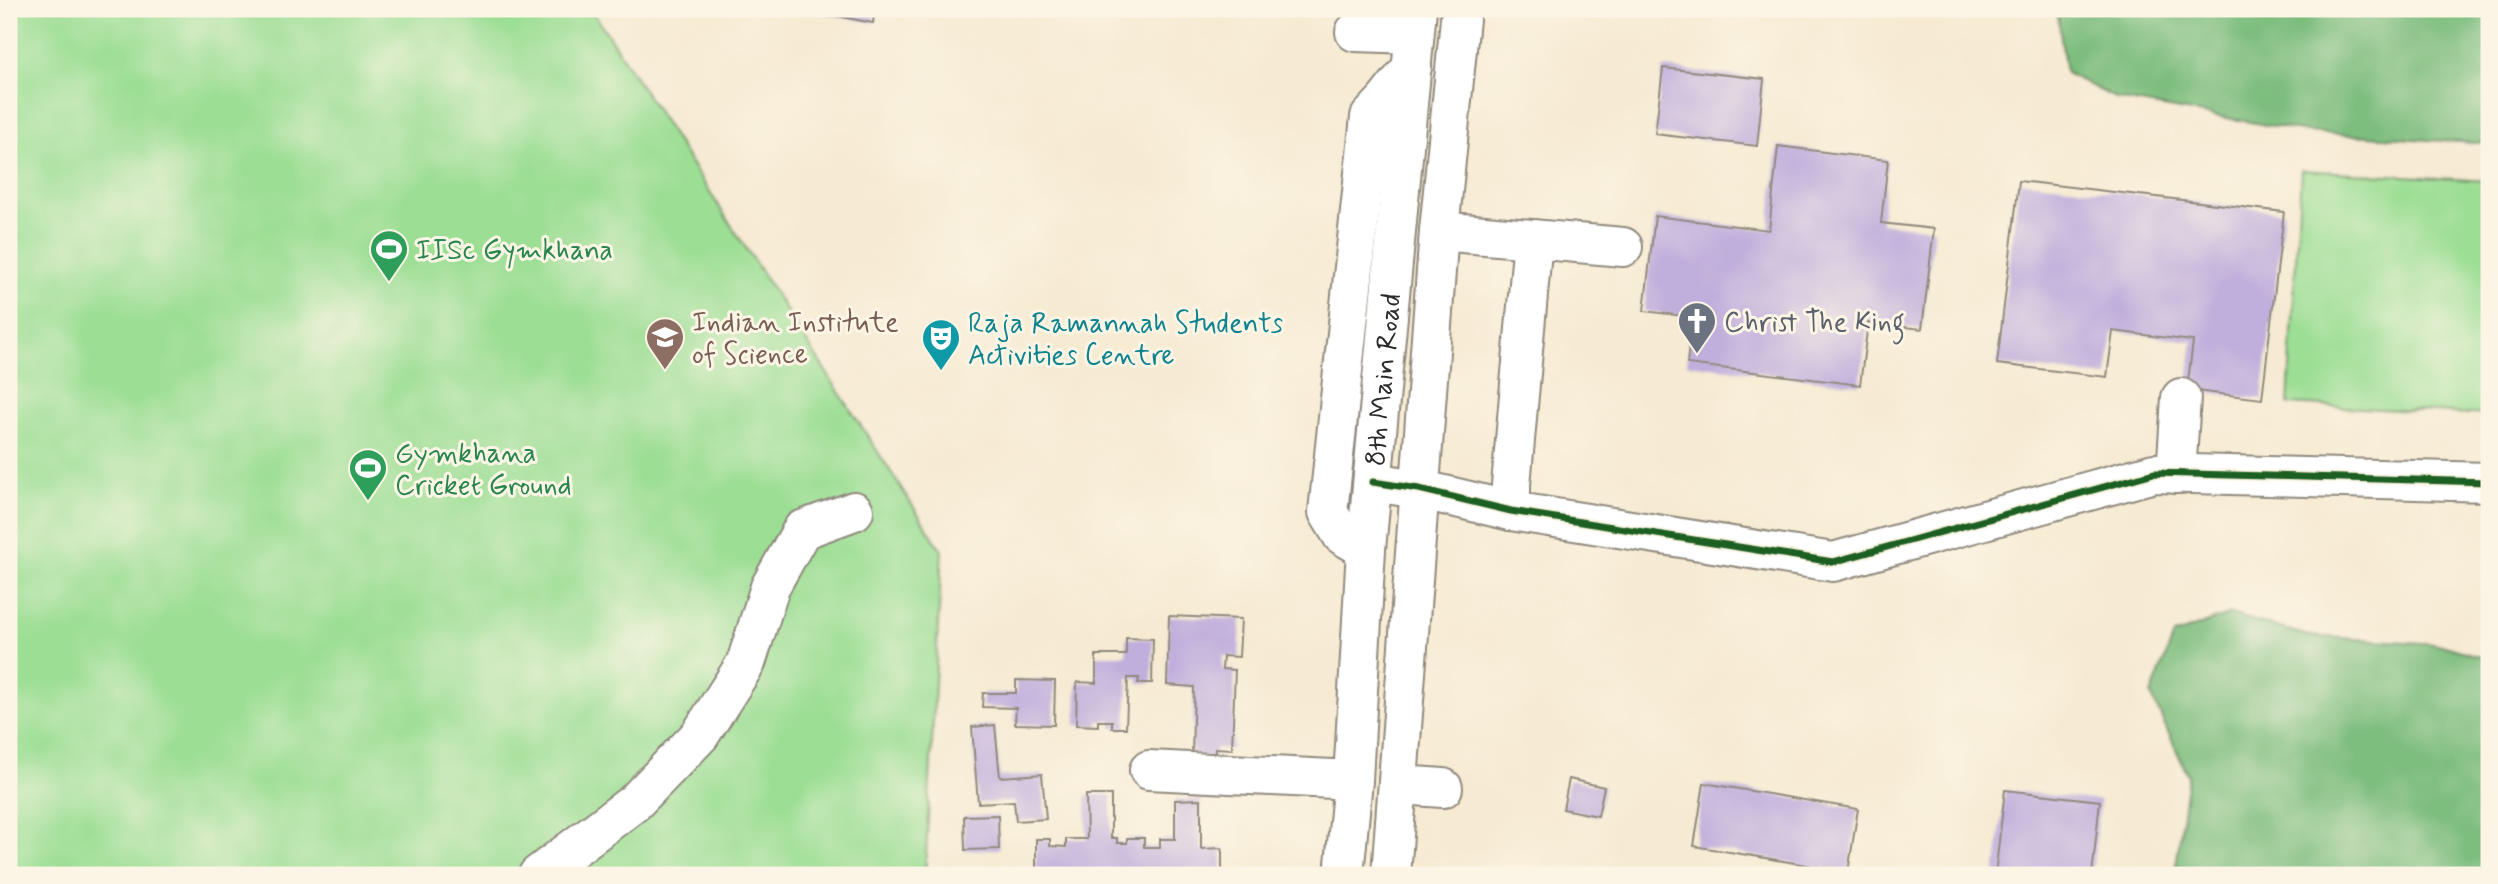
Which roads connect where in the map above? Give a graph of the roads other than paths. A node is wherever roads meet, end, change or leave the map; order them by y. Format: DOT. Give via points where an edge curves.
graph roads {
  1 [pos="1461,9"];
  2 [pos="1355,32"];
  3 [pos="1414,37"];
  4 [pos="1439,231"];
  5 [pos="1533,239"];
  6 [pos="1623,247"];
  7 [pos="2181,398"];
  8 [pos="2176,474"];
  9 [pos="1373,482"];
  10 [pos="2489,482"];
  11 [pos="1419,489"];
  12 [pos="855,511"];
  13 [pos="1511,511"];
  14 [pos="1366,549"];
  15 [pos="1149,770"];
  16 [pos="1353,780"];
  17 [pos="1400,785"];
  18 [pos="1443,789"];
  19 [pos="538,875"];
  20 [pos="1345,875"];
  21 [pos="1391,875"];
  1 -- 4 [label="main road, 8th Main Road"];
  2 -- 3 [label="main road"];
  3 -- 9 [label="main road, 8th Main Road"];
  3 -- 14 [label="main road" via="1370,117 1328,512 1342,535"];
  4 -- 5 [label="main road"];
  4 -- 11 [label="main road, 8th Main Road"];
  5 -- 6 [label="main road"];
  5 -- 13 [label="main road"];
  7 -- 8 [label="main road"];
  8 -- 10 [label="main road"];
  8 -- 13 [label="main road" via="2154,473 1833,562"];
  9 -- 11 [label="main road"];
  9 -- 14 [label="main road, 8th Main Road"];
  11 -- 13 [label="main road"];
  11 -- 17 [label="main road, 8th Main Road"];
  12 -- 19 [label="main road" via="802,530 770,587 746,663 700,734 635,802"];
  14 -- 16 [label="main road, 8th Main Road"];
  15 -- 16 [label="main road"];
  16 -- 17 [label="main road"];
  16 -- 20 [label="main road, 8th Main Road"];
  17 -- 18 [label="main road"];
  17 -- 21 [label="main road, 8th Main Road"];
}
